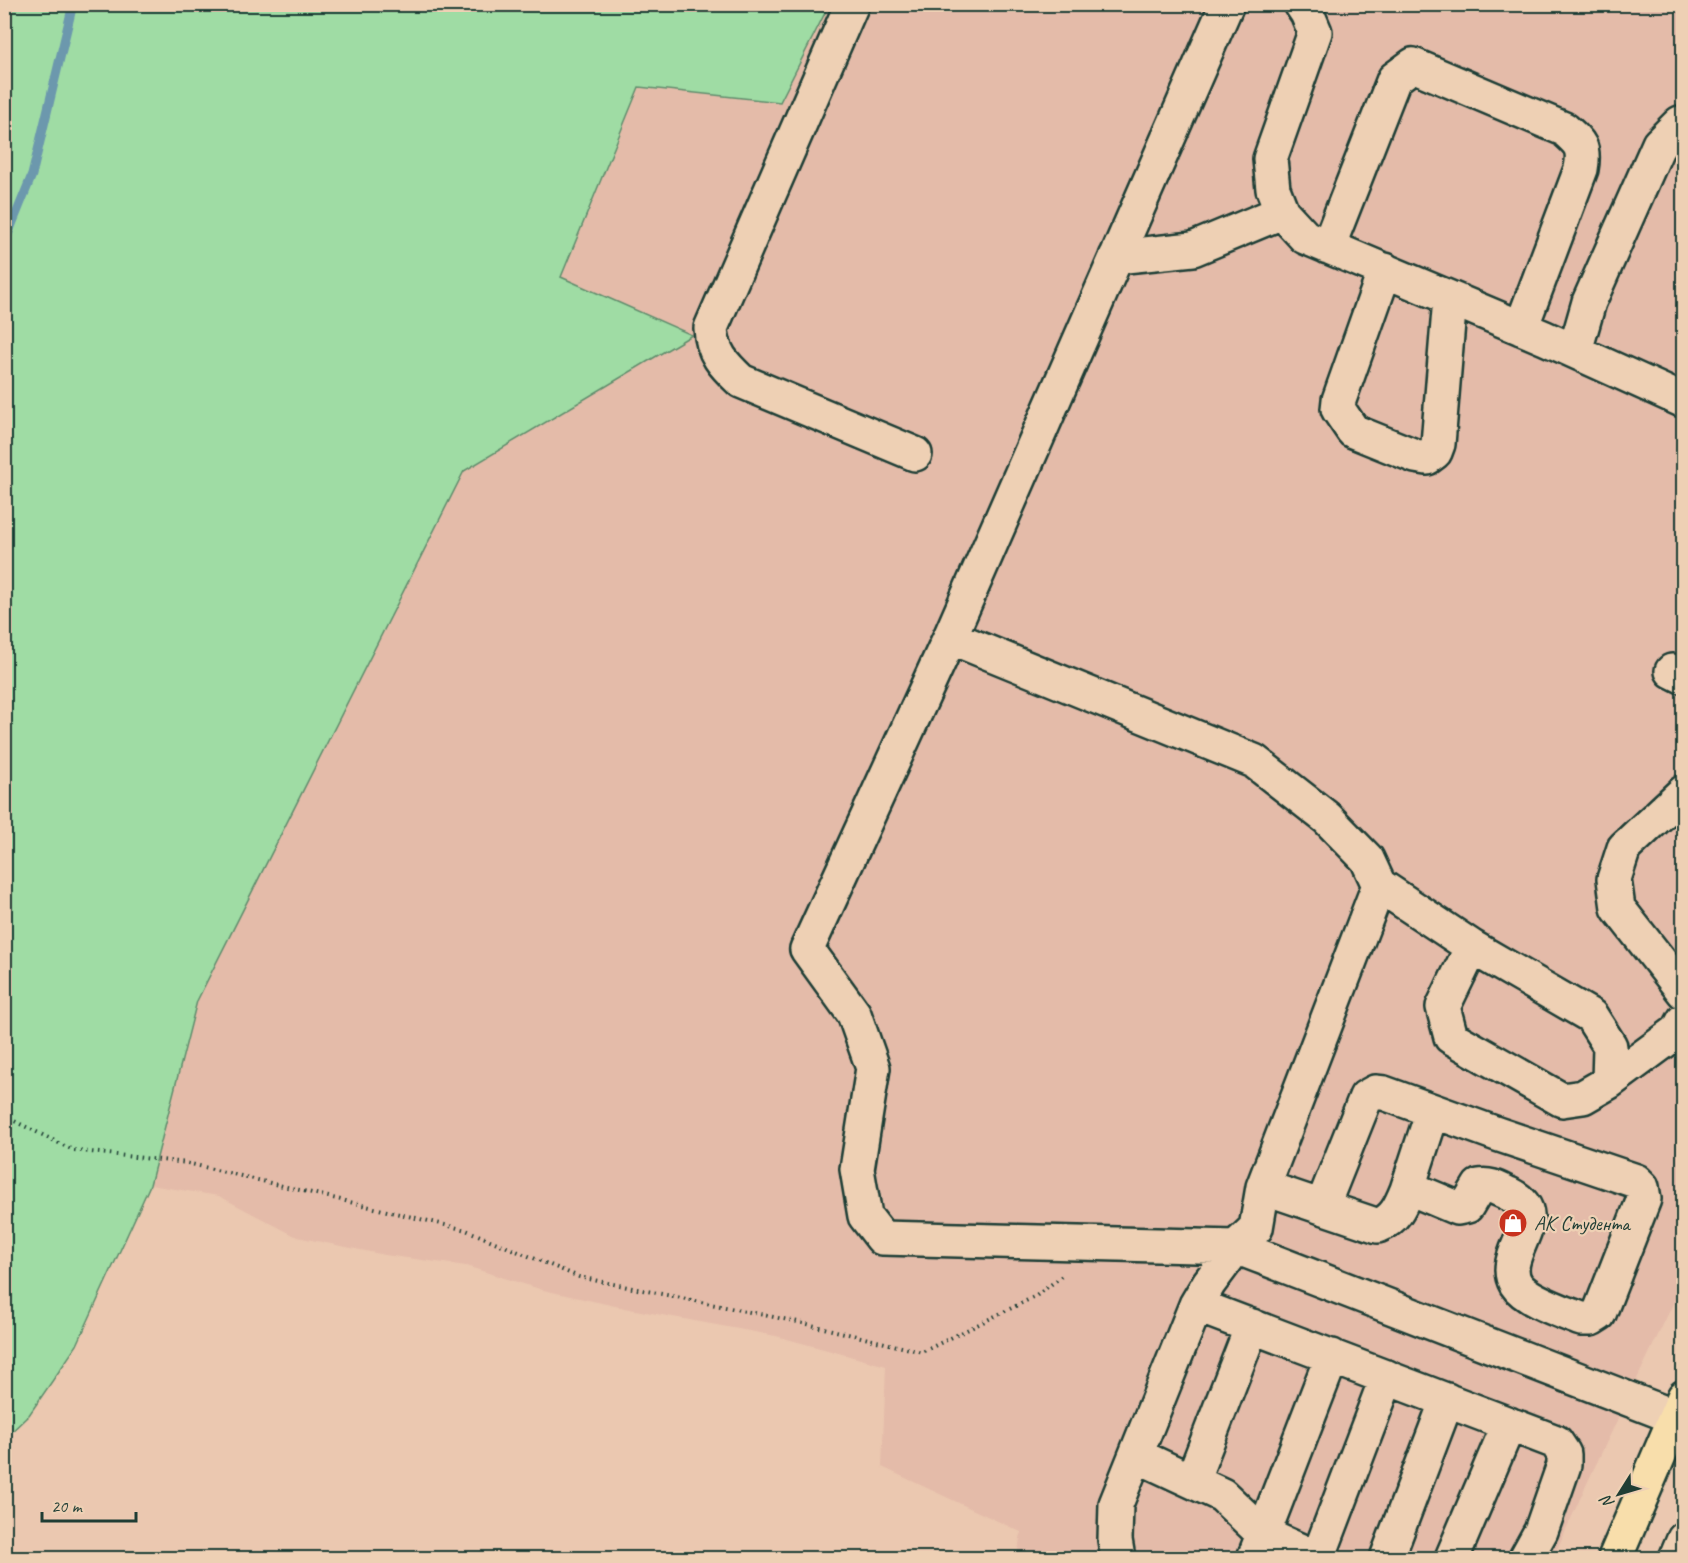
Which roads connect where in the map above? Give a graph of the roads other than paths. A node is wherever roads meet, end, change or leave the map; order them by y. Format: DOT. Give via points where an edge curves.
graph roads {
  1 [pos="852,4"];
  2 [pos="1227,4"];
  3 [pos="1301,4"];
  4 [pos="1683,123"];
  5 [pos="1282,212"];
  6 [pos="1328,247"];
  7 [pos="1116,257"];
  8 [pos="1385,270"];
  9 [pos="1450,298"];
  10 [pos="1521,328"];
  11 [pos="1575,351"];
  12 [pos="1683,401"];
  13 [pos="915,453"];
  14 [pos="950,637"];
  15 [pos="1683,792"];
  16 [pos="1379,885"];
  17 [pos="1472,947"];
  18 [pos="1683,992"];
  19 [pos="1683,1020"];
  20 [pos="1609,1082"];
  21 [pos="1433,1111"];
  22 [pos="1497,1134"];
  23 [pos="1263,1186"];
  24 [pos="1479,1186"];
  25 [pos="1407,1190"];
  26 [pos="1322,1207"];
  27 [pos="1236,1247"];
  28 [pos="1196,1305"];
  29 [pos="1252,1326"];
  30 [pos="1332,1356"];
  31 [pos="1387,1377"];
  32 [pos="1447,1400"];
  33 [pos="1679,1407"];
  34 [pos="1509,1424"];
  35 [pos="1136,1455"];
  36 [pos="1192,1481"];
  37 [pos="1683,1539"];
  38 [pos="1259,1546"];
  39 [pos="1118,1558"];
  40 [pos="1317,1558"];
  41 [pos="1387,1558"];
  42 [pos="1452,1558"];
  43 [pos="1526,1558"];
  44 [pos="1615,1558"];
  45 [pos="1676,1558"];
  1 -- 13 [label="lane" via="711,328 711,342 721,363 741,381"];
  2 -- 7 [label="lane"];
  3 -- 5 [label="lane" via="1315,32 1270,159 1273,189"];
  4 -- 11 [label="lane" via="1659,144 1589,302"];
  5 -- 6 [label="lane" via="1305,237"];
  5 -- 7 [label="lane" via="1193,249"];
  6 -- 8 [label="lane"];
  6 -- 10 [label="lane" via="1394,79 1413,65 1564,129 1578,141 1584,153"];
  7 -- 14 [label="lane"];
  8 -- 9 [label="lane"];
  8 -- 9 [label="lane" via="1338,409 1353,431 1415,456 1427,458 1438,444"];
  9 -- 10 [label="lane"];
  10 -- 11 [label="lane"];
  11 -- 12 [label="lane"];
  14 -- 16 [label="lane" via="1254,761 1327,818 1367,859"];
  14 -- 27 [label="lane" via="807,949 854,1014 873,1068 857,1169 865,1215 882,1238"];
  15 -- 18 [label="lane" via="1624,848 1614,879 1618,908"];
  16 -- 17 [label="lane"];
  16 -- 23 [label="lane"];
  17 -- 20 [label="lane" via="1591,1016 1610,1046"];
  17 -- 20 [label="lane" via="1443,1007 1451,1037 1562,1100 1583,1097"];
  19 -- 20 [label="lane" via="1678,1031"];
  21 -- 22 [label="lane"];
  21 -- 25 [label="lane"];
  21 -- 26 [label="lane" via="1384,1093 1369,1094"];
  22 -- 24 [label="lane"];
  22 -- 24 [label="lane" via="1636,1181 1642,1187 1644,1199 1599,1314 1581,1319 1517,1287 1511,1270 1528,1220 1527,1209 1521,1200 1490,1184"];
  23 -- 26 [label="lane"];
  23 -- 27 [label="lane" via="1256,1228"];
  24 -- 25 [label="lane" via="1467,1206 1457,1208"];
  25 -- 26 [label="lane" via="1400,1209 1390,1221 1378,1226"];
  27 -- 28 [label="lane"];
  27 -- 33 [label="lane"];
  28 -- 29 [label="lane"];
  28 -- 35 [label="lane"];
  29 -- 30 [label="lane"];
  29 -- 36 [label="lane"];
  30 -- 31 [label="lane"];
  30 -- 38 [label="lane"];
  31 -- 32 [label="lane"];
  31 -- 40 [label="lane"];
  32 -- 34 [label="lane"];
  32 -- 41 [label="lane"];
  33 -- 44 [label="main road"];
  34 -- 42 [label="lane"];
  34 -- 43 [label="lane" via="1556,1442 1564,1454 1540,1531"];
  35 -- 36 [label="lane"];
  35 -- 39 [label="lane" via="1116,1504"];
  36 -- 38 [label="lane" via="1222,1495"];
  37 -- 45 [label="lane"];
  38 -- 40 [label="lane"];
}
